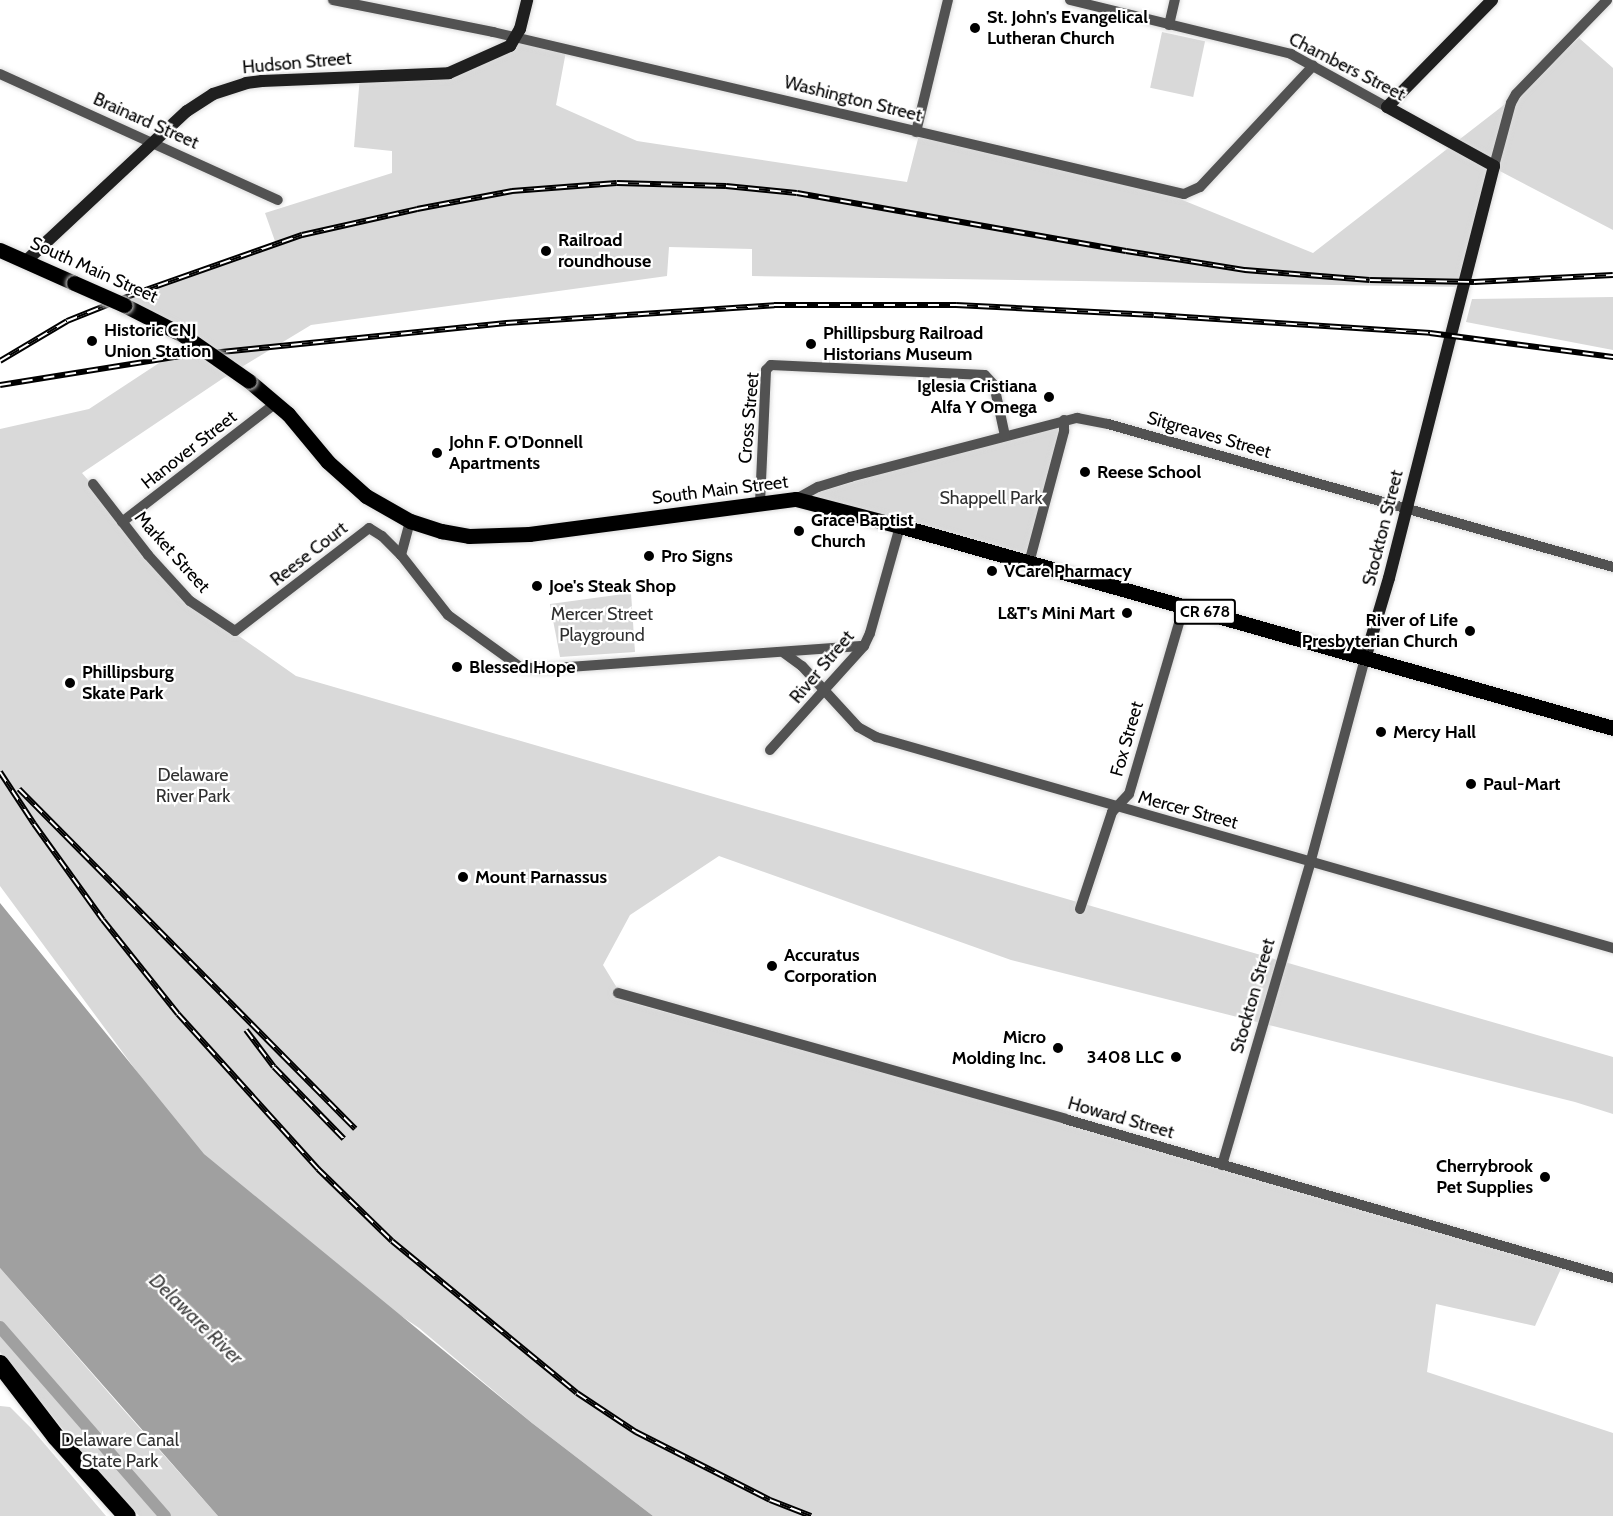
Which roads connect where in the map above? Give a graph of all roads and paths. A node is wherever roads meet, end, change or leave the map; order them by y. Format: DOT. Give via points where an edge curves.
graph roads {
  1 [pos="333,0"];
  2 [pos="527,0"];
  3 [pos="948,0"];
  4 [pos="1070,0"];
  5 [pos="1174,0"];
  6 [pos="1492,0"];
  7 [pos="1607,0"];
  8 [pos="1169,25"];
  9 [pos="517,37"];
  10 [pos="1313,66"];
  11 [pos="0,74"];
  12 [pos="1388,107"];
  13 [pos="916,132"];
  14 [pos="153,143"];
  15 [pos="1494,166"];
  16 [pos="278,200"];
  17 [pos="0,250"];
  18 [pos="26,261"];
  19 [pos="276,403"];
  20 [pos="1064,420"];
  21 [pos="1005,436"];
  22 [pos="93,484"];
  23 [pos="796,499"];
  24 [pos="760,503"];
  25 [pos="1405,508"];
  26 [pos="410,520"];
  27 [pos="122,522"];
  28 [pos="900,526"];
  29 [pos="401,555"];
  30 [pos="1029,563"];
  31 [pos="1613,567"];
  32 [pos="1184,606"];
  33 [pos="235,631"];
  34 [pos="864,646"];
  35 [pos="784,653"];
  36 [pos="1365,658"];
  37 [pos="824,691"];
  38 [pos="1613,728"];
  39 [pos="770,750"];
  40 [pos="1116,807"];
  41 [pos="1311,860"];
  42 [pos="1080,909"];
  43 [pos="1613,948"];
  44 [pos="618,993"];
  45 [pos="1222,1165"];
  46 [pos="1613,1278"];
  47 [pos="4,1375"];
  48 [pos="127,1516"];
  1 -- 9 [label="street, Washington Street"];
  2 -- 9 [label="street"];
  3 -- 13 [label="street"];
  4 -- 8 [label="street, Chambers Street"];
  5 -- 8 [label="street"];
  6 -- 12 [label="street"];
  7 -- 15 [label="street, Stockton Street" via="1516,94"];
  8 -- 10 [label="street, Chambers Street" via="1283,52"];
  9 -- 13 [label="street, Washington Street"];
  9 -- 14 [label="street, Hudson Street" via="505,49 448,73 262,81 229,88 200,101"];
  10 -- 12 [label="street, Chambers Street"];
  10 -- 13 [label="street, Washington Street" via="1192,193 1174,193"];
  11 -- 14 [label="street, Brainard Street"];
  12 -- 15 [label="street, Chambers Street"];
  14 -- 16 [label="street, Brainard Street"];
  14 -- 18 [label="street, Hudson Street"];
  15 -- 25 [label="street, Stockton Street"];
  17 -- 18 [label="main road, South Main Street"];
  18 -- 19 [label="main road, South Main Street, bridge" via="161,322"];
  19 -- 26 [label="main road, South Main Street" via="351,484"];
  19 -- 27 [label="street, Hanover Street"];
  20 -- 21 [label="street, Sitgreaves Street"];
  20 -- 25 [label="street, Sitgreaves Street" via="1077,418 1107,424"];
  20 -- 30 [label="street"];
  21 -- 23 [label="street, Sitgreaves Street" via="850,477"];
  21 -- 24 [label="street, Cross Street" via="994,385 985,375 771,365 766,370"];
  22 -- 27 [label="street, Market Street"];
  23 -- 24 [label="main road, South Main Street"];
  23 -- 28 [label="main road, South Main Street / CR 678"];
  24 -- 26 [label="main road, South Main Street" via="529,534 469,536"];
  25 -- 31 [label="street, Sitgreaves Street"];
  25 -- 36 [label="street, Stockton Street"];
  26 -- 29 [label="street"];
  27 -- 33 [label="street, Market Street" via="190,601"];
  28 -- 30 [label="main road, South Main Street / CR 678"];
  28 -- 34 [label="street, River Street"];
  29 -- 33 [label="street, Reese Court" via="374,529 365,530"];
  29 -- 35 [label="street" via="448,615 520,667 541,669"];
  30 -- 32 [label="main road, South Main Street / CR 678"];
  32 -- 36 [label="main road, South Main Street / CR 678"];
  32 -- 40 [label="street, Fox Street" via="1129,794"];
  34 -- 35 [label="street"];
  34 -- 37 [label="street, River Street"];
  35 -- 37 [label="street, Mercer Street"];
  36 -- 38 [label="main road, South Main Street / CR 678"];
  36 -- 41 [label="street, Stockton Street"];
  37 -- 39 [label="street, River Street"];
  37 -- 40 [label="street, Mercer Street" via="858,727 876,737"];
  40 -- 41 [label="street, Mercer Street"];
  40 -- 42 [label="street, Fox Street"];
  41 -- 43 [label="street, Mercer Street"];
  41 -- 45 [label="street, Stockton Street"];
  44 -- 45 [label="street, Howard Street"];
  45 -- 46 [label="street, Howard Street"];
  47 -- 48 [label="highway"];
}
